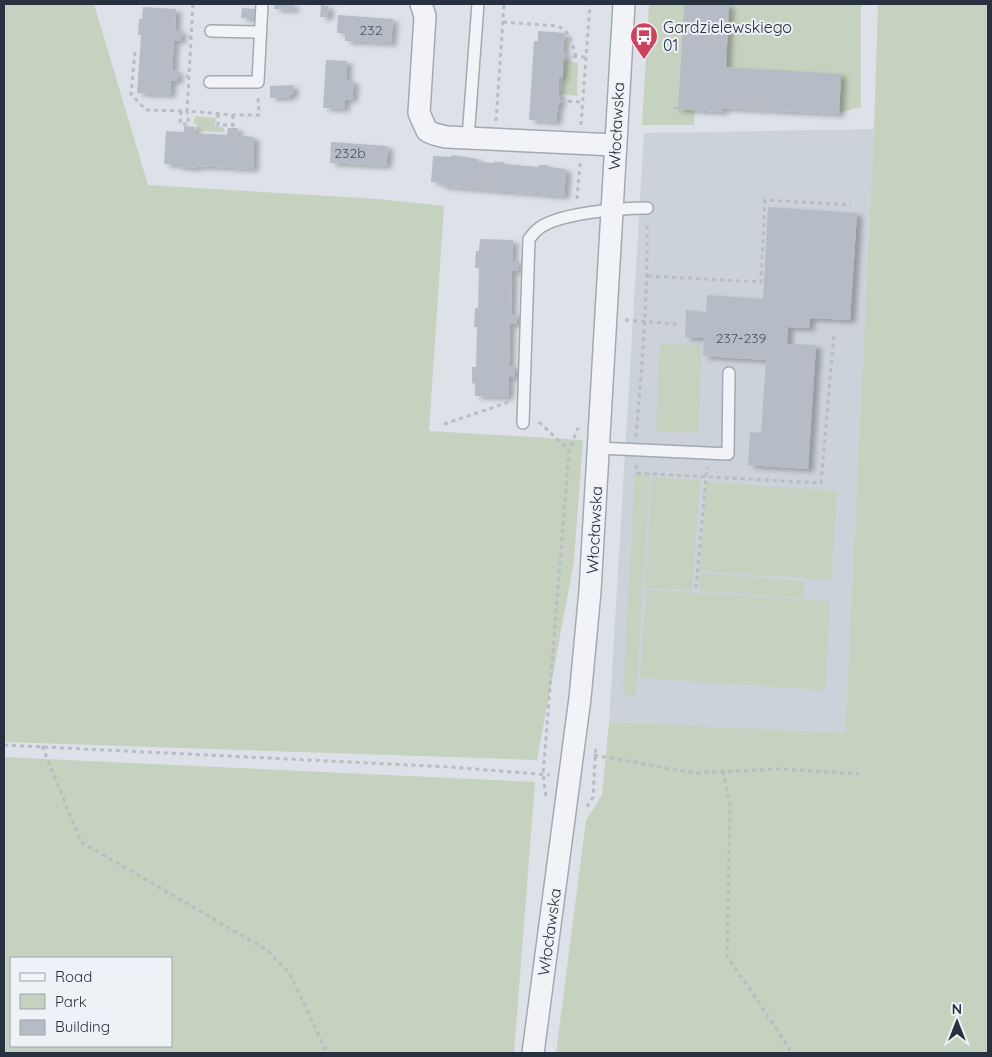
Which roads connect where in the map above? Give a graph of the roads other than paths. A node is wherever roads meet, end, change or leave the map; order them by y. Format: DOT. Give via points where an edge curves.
graph roads {
  1 [pos="262,4"];
  2 [pos="421,4"];
  3 [pos="478,4"];
  4 [pos="624,4"];
  5 [pos="211,31"];
  6 [pos="260,32"];
  7 [pos="210,82"];
  8 [pos="468,138"];
  9 [pos="615,145"];
  10 [pos="647,208"];
  11 [pos="611,209"];
  12 [pos="729,373"];
  13 [pos="523,423"];
  14 [pos="598,448"];
  15 [pos="533,1053"];
  1 -- 6 [label="lane"];
  2 -- 8 [label="street" via="425,16 419,113 427,131"];
  3 -- 8 [label="lane"];
  4 -- 9 [label="street, Włocławska"];
  5 -- 6 [label="lane"];
  6 -- 7 [label="lane" via="258,82"];
  8 -- 9 [label="street"];
  9 -- 11 [label="street, Włocławska"];
  10 -- 11 [label="lane"];
  11 -- 13 [label="lane" via="559,220 538,229 529,239"];
  11 -- 14 [label="street, Włocławska"];
  12 -- 14 [label="lane" via="728,454"];
  14 -- 15 [label="street, Włocławska" via="590,590 573,752"];
}
